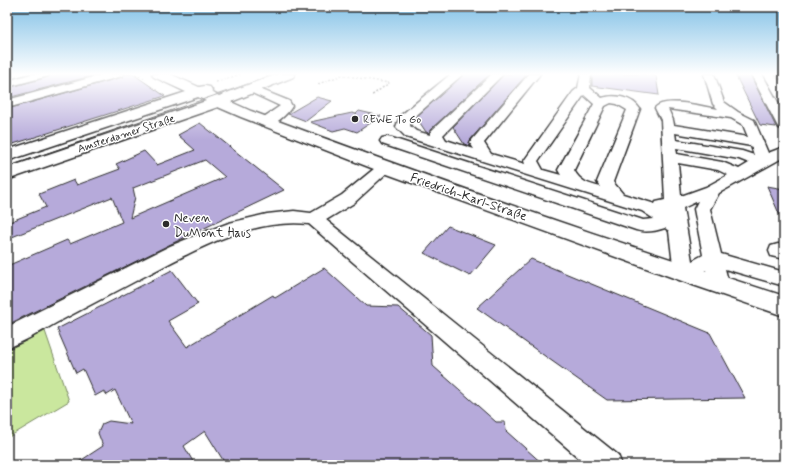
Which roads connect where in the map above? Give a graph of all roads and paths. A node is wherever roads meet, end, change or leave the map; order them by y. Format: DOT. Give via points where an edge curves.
graph roads {
  1 [pos="37,96"];
  2 [pos="186,96"];
  3 [pos="206,96"];
  4 [pos="234,96"];
  5 [pos="245,96"];
  6 [pos="267,96"];
  7 [pos="432,96"];
  8 [pos="475,96"];
  9 [pos="516,96"];
  10 [pos="576,96"];
  11 [pos="592,96"];
  12 [pos="710,96"];
  13 [pos="715,96"];
  14 [pos="768,96"];
  15 [pos="218,102"];
  16 [pos="7,104"];
  17 [pos="652,106"];
  18 [pos="708,111"];
  19 [pos="246,114"];
  20 [pos="734,116"];
  21 [pos="266,122"];
  22 [pos="784,124"];
  23 [pos="668,128"];
  24 [pos="134,130"];
  25 [pos="387,141"];
  26 [pos="757,143"];
  27 [pos="441,144"];
  28 [pos="669,150"];
  29 [pos="784,151"];
  30 [pos="7,156"];
  31 [pos="486,157"];
  32 [pos="763,162"];
  33 [pos="392,169"];
  34 [pos="7,174"];
  35 [pos="538,174"];
  36 [pos="740,175"];
  37 [pos="580,186"];
  38 [pos="712,190"];
  39 [pos="618,198"];
  40 [pos="673,218"];
  41 [pos="314,219"];
  42 [pos="713,258"];
  43 [pos="684,272"];
  44 [pos="784,279"];
  45 [pos="719,284"];
  46 [pos="784,306"];
  47 [pos="7,338"];
  48 [pos="608,465"];
  1 -- 16 [label="street"];
  2 -- 30 [label="main road, Amsterdamer Straße"];
  3 -- 15 [label="main road, Friedrich-Karl-Straße"];
  4 -- 15 [label="main road, Amsterdamer Straße"];
  5 -- 19 [label="main road" via="242,101"];
  6 -- 21 [label="street" via="286,106 283,111"];
  7 -- 27 [label="street" via="405,119 403,127 411,134"];
  8 -- 27 [label="street" via="436,134"];
  9 -- 31 [label="street" via="477,143"];
  10 -- 35 [label="street" via="531,161"];
  11 -- 17 [label="street"];
  11 -- 37 [label="street" via="566,170 570,178"];
  12 -- 18 [label="street" via="713,107"];
  13 -- 20 [label="street" via="719,104"];
  14 -- 22 [label="street"];
  15 -- 19 [label="main road, Friedrich-Karl-Straße"];
  15 -- 24 [label="main road, Amsterdamer Straße"];
  17 -- 18 [label="street"];
  17 -- 23 [label="street" via="667,120"];
  17 -- 39 [label="street" via="605,182"];
  18 -- 20 [label="street"];
  19 -- 21 [label="main road, Friedrich-Karl-Straße"];
  19 -- 24 [label="main road" via="196,114 148,129"];
  20 -- 26 [label="street" via="749,123"];
  21 -- 33 [label="main road, Friedrich-Karl-Straße"];
  23 -- 26 [label="street"];
  23 -- 28 [label="street"];
  24 -- 34 [label="main road, Amsterdamer Straße"];
  25 -- 40 [label="street" via="642,226 656,225"];
  26 -- 32 [label="street"];
  27 -- 31 [label="street"];
  28 -- 32 [label="street" via="742,155"];
  28 -- 36 [label="street" via="722,166"];
  28 -- 40 [label="street"];
  29 -- 32 [label="street"];
  31 -- 35 [label="street"];
  32 -- 36 [label="street"];
  33 -- 41 [label="street" via="365,194 348,199"];
  33 -- 43 [label="main road, Friedrich-Karl-Straße"];
  35 -- 37 [label="street"];
  36 -- 38 [label="street"];
  37 -- 39 [label="street"];
  38 -- 40 [label="street"];
  38 -- 42 [label="street" via="702,209"];
  39 -- 40 [label="street"];
  40 -- 43 [label="street"];
  41 -- 47 [label="street" via="294,217 235,227 178,251"];
  41 -- 48 [label="street"];
  42 -- 43 [label="street"];
  42 -- 44 [label="street"];
  42 -- 45 [label="street"];
  43 -- 45 [label="main road, Friedrich-Karl-Straße"];
  45 -- 46 [label="main road, Friedrich-Karl-Straße"];
}
